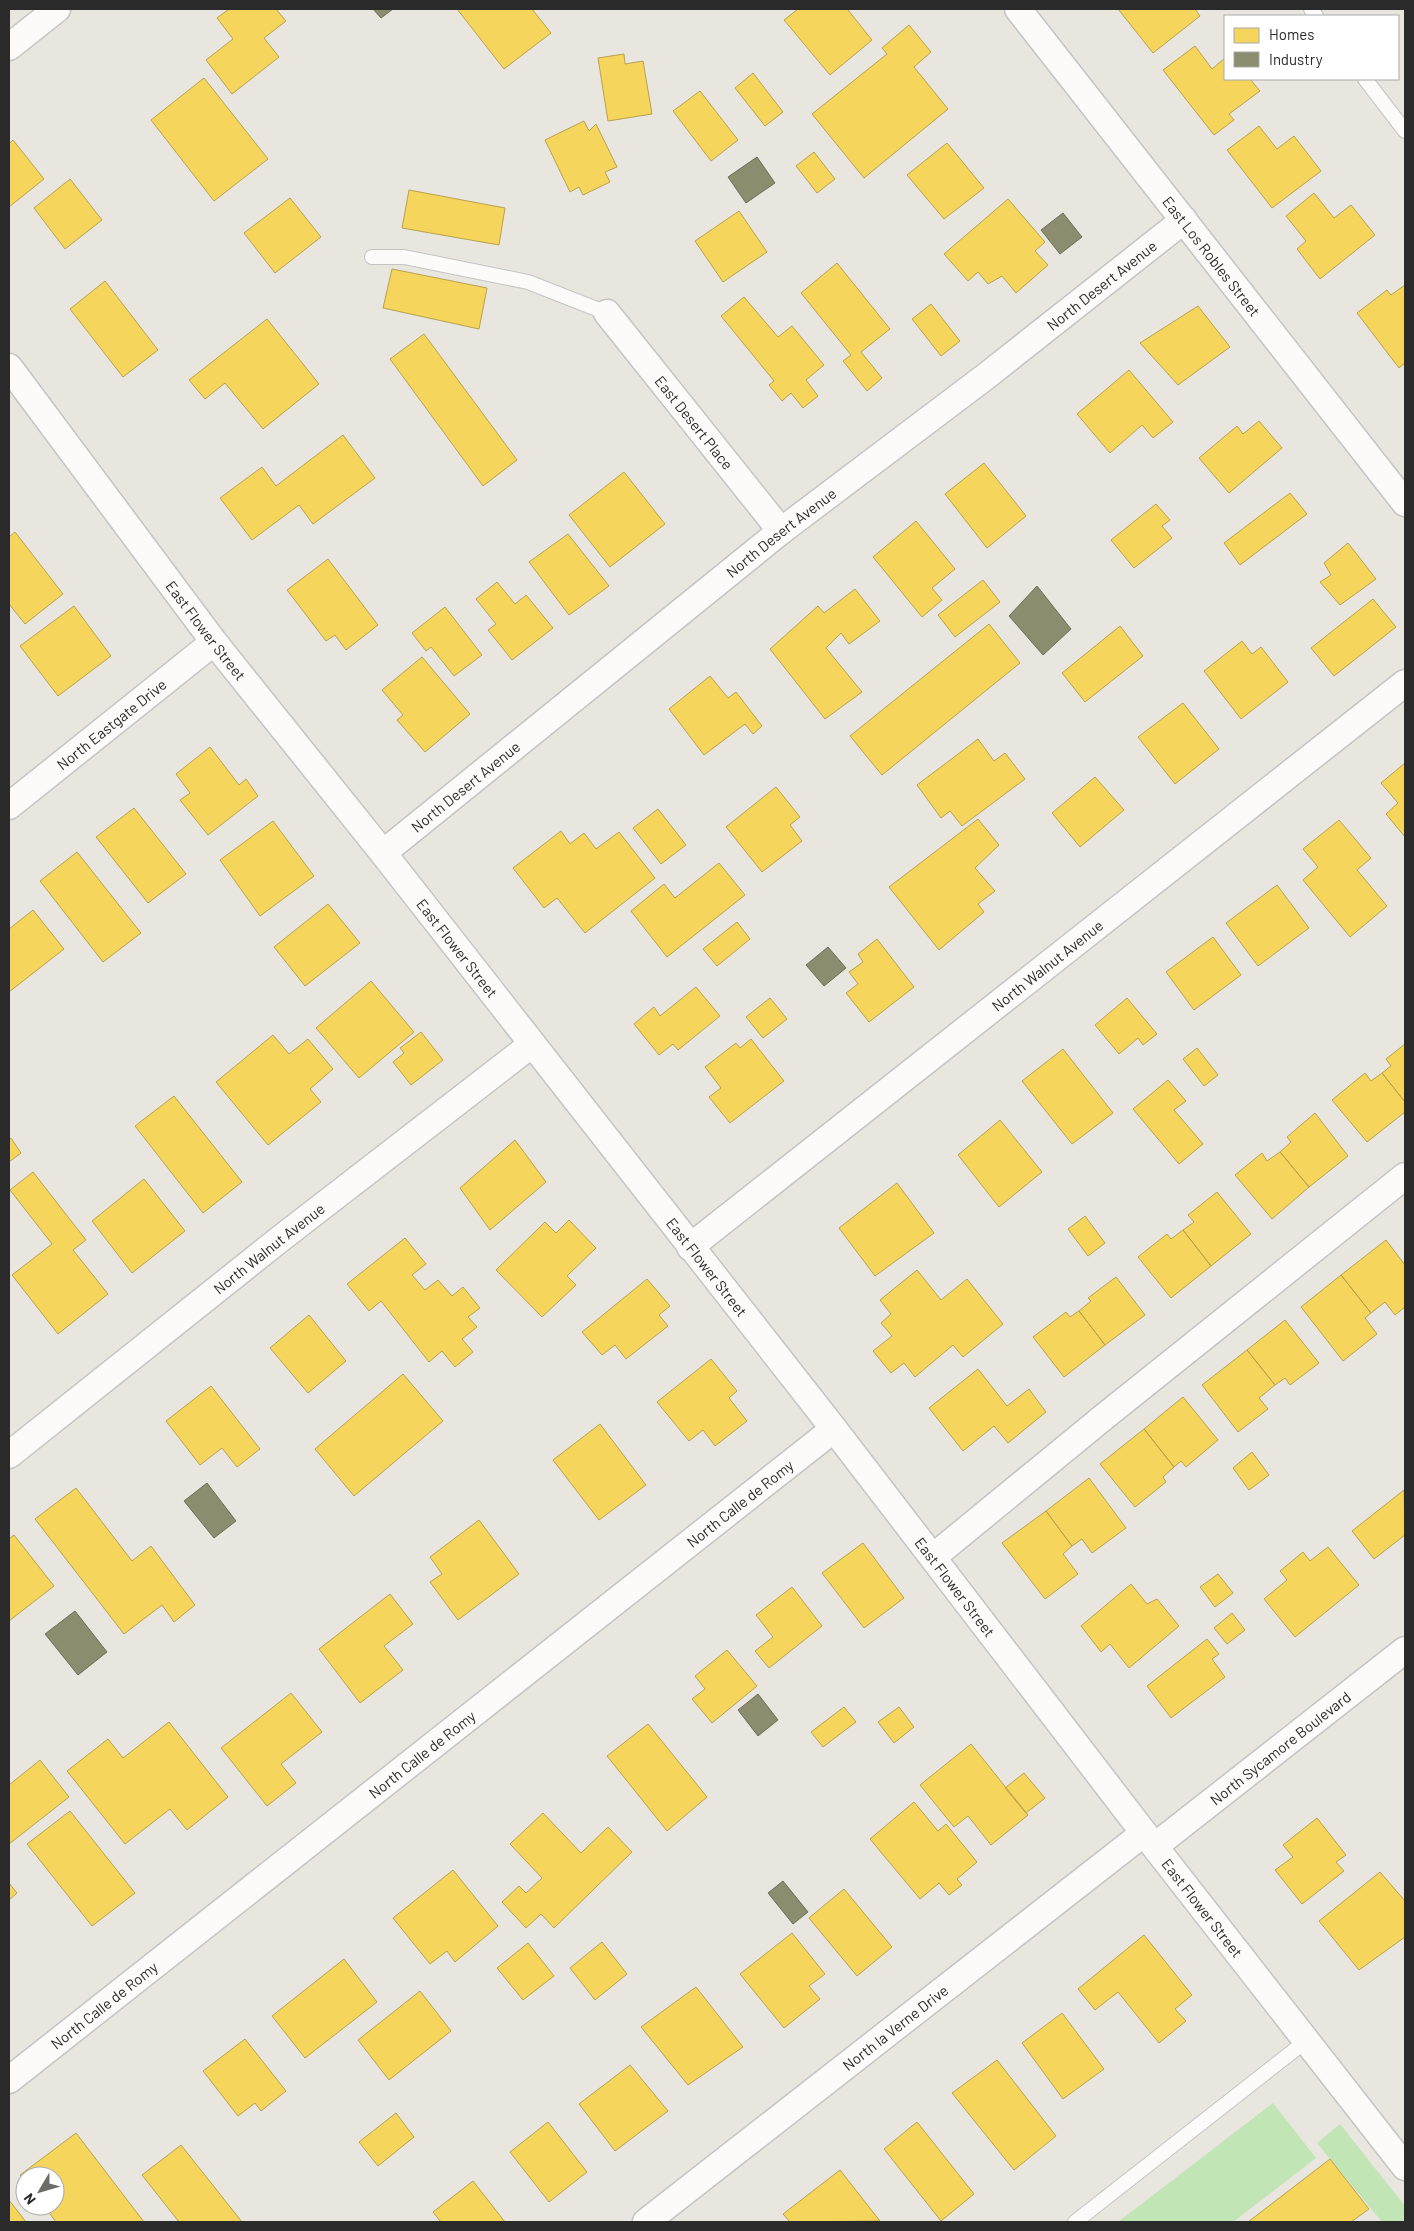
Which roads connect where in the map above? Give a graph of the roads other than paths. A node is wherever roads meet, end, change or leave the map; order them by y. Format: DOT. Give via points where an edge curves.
graph roads {
  1 [pos="57,9"];
  2 [pos="1018,9"];
  3 [pos="9,47"];
  4 [pos="1366,80"];
  5 [pos="1405,131"];
  6 [pos="1184,220"];
  7 [pos="372,257"];
  8 [pos="607,313"];
  9 [pos="9,367"];
  10 [pos="1405,503"];
  11 [pos="781,531"];
  12 [pos="214,642"];
  13 [pos="1405,683"];
  14 [pos="9,806"];
  15 [pos="383,853"];
  16 [pos="531,1044"];
  17 [pos="1405,1176"];
  18 [pos="690,1247"];
  19 [pos="834,1428"];
  20 [pos="9,1455"];
  21 [pos="933,1557"];
  22 [pos="1405,1650"];
  23 [pos="1149,1839"];
  24 [pos="1306,2041"];
  25 [pos="9,2080"];
  26 [pos="1405,2167"];
  27 [pos="646,2222"];
  28 [pos="1075,2222"];
  1 -- 3 [label="street"];
  2 -- 6 [label="street, East Los Robles Street"];
  4 -- 5 [label="lane"];
  6 -- 10 [label="street, East Los Robles Street"];
  6 -- 11 [label="street, North Desert Avenue" via="986,378"];
  7 -- 8 [label="lane" via="404,257 528,282"];
  8 -- 11 [label="street, East Desert Place"];
  9 -- 12 [label="street, East Flower Street"];
  11 -- 15 [label="street, North Desert Avenue"];
  12 -- 14 [label="street, North Eastgate Drive"];
  12 -- 15 [label="street, East Flower Street"];
  13 -- 18 [label="street, North Walnut Avenue"];
  15 -- 16 [label="street, East Flower Street"];
  16 -- 18 [label="street, East Flower Street"];
  16 -- 20 [label="street, North Walnut Avenue"];
  17 -- 21 [label="street"];
  18 -- 19 [label="street, East Flower Street"];
  19 -- 21 [label="street, East Flower Street"];
  19 -- 25 [label="street, North Calle de Romy"];
  21 -- 23 [label="street, East Flower Street"];
  22 -- 23 [label="street, North Sycamore Boulevard"];
  23 -- 24 [label="street, East Flower Street"];
  23 -- 27 [label="street, North la Verne Drive"];
  24 -- 26 [label="street, East Flower Street"];
  24 -- 28 [label="lane"];
}
